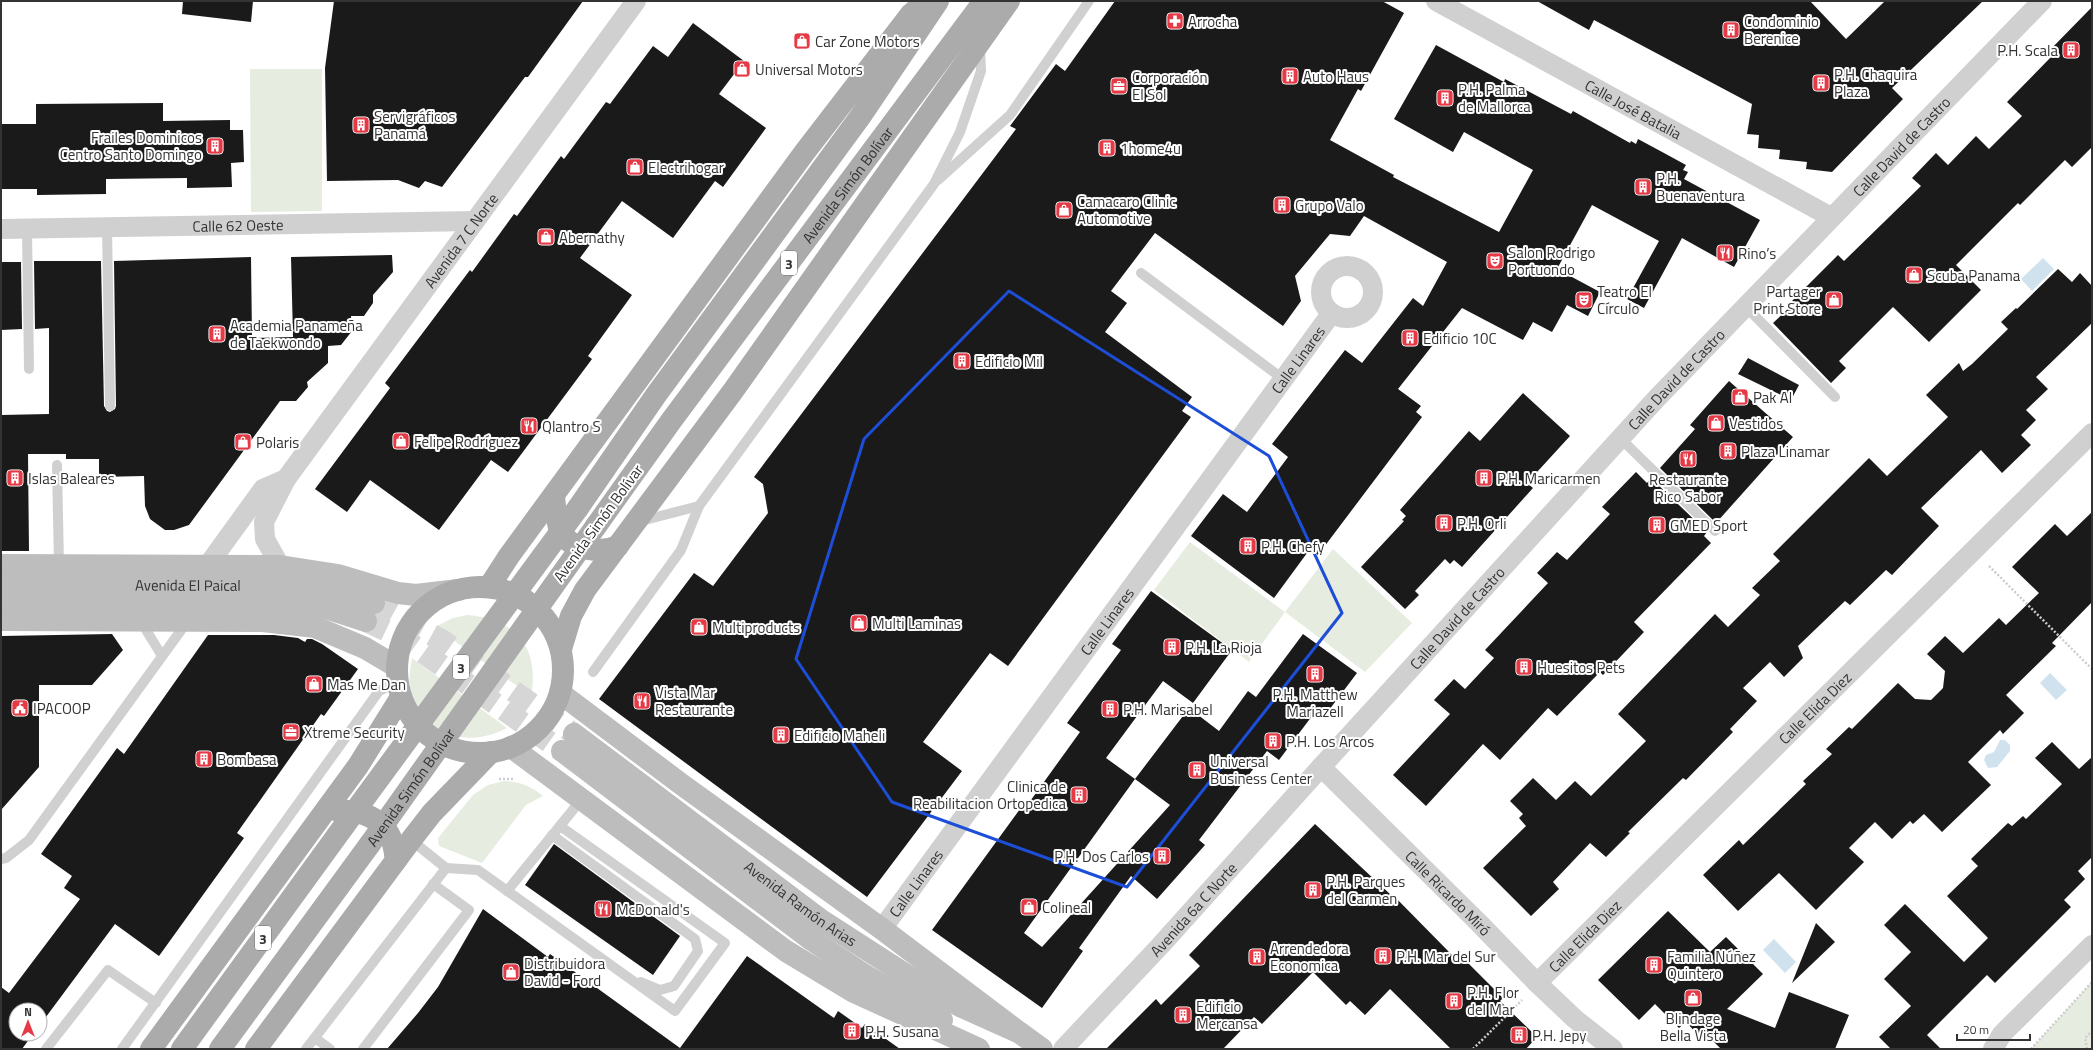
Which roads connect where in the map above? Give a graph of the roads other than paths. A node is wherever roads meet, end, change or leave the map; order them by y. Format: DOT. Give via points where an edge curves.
graph roads {
  1 [pos="636,1"];
  2 [pos="927,1"];
  3 [pos="938,1"];
  4 [pos="984,1"];
  5 [pos="1008,1"];
  6 [pos="1089,1"];
  7 [pos="1436,1"];
  8 [pos="2042,1"];
  9 [pos="980,40"];
  10 [pos="934,184"];
  11 [pos="1831,217"];
  12 [pos="475,221"];
  13 [pos="107,228"];
  14 [pos="1,229"];
  15 [pos="28,229"];
  16 [pos="1141,273"];
  17 [pos="1745,306"];
  18 [pos="1331,314"];
  19 [pos="29,369"];
  20 [pos="1284,379"];
  21 [pos="1835,398"];
  22 [pos="110,406"];
  23 [pos="2092,433"];
  24 [pos="1620,438"];
  25 [pos="57,464"];
  26 [pos="286,479"];
  27 [pos="554,496"];
  28 [pos="699,506"];
  29 [pos="637,522"];
  30 [pos="1715,531"];
  31 [pos="618,546"];
  32 [pos="208,564"];
  33 [pos="1,565"];
  34 [pos="59,566"];
  35 [pos="280,566"];
  36 [pos="1,584"];
  37 [pos="489,587"];
  38 [pos="458,590"];
  39 [pos="1,604"];
  40 [pos="140,619"];
  41 [pos="1,620"];
  42 [pos="189,620"];
  43 [pos="561,649"];
  44 [pos="162,656"];
  45 [pos="593,672"];
  46 [pos="398,682"];
  47 [pos="560,693"];
  48 [pos="501,750"];
  49 [pos="1321,766"];
  50 [pos="581,800"];
  51 [pos="323,813"];
  52 [pos="560,826"];
  53 [pos="552,835"];
  54 [pos="411,840"];
  55 [pos="1,860"];
  56 [pos="396,860"];
  57 [pos="446,868"];
  58 [pos="434,884"];
  59 [pos="507,891"];
  60 [pos="882,929"];
  61 [pos="2092,945"];
  62 [pos="629,978"];
  63 [pos="1537,983"];
  64 [pos="156,1003"];
  65 [pos="1020,1033"];
  66 [pos="314,1038"];
  67 [pos="46,1049"];
  68 [pos="122,1049"];
  69 [pos="151,1049"];
  70 [pos="182,1049"];
  71 [pos="220,1049"];
  72 [pos="256,1049"];
  73 [pos="306,1049"];
  74 [pos="330,1049"];
  75 [pos="363,1049"];
  76 [pos="980,1049"];
  77 [pos="1042,1049"];
  78 [pos="1063,1049"];
  79 [pos="1613,1049"];
  80 [pos="1993,1049"];
  1 -- 12 [label="street, Avenida 7 C Norte"];
  2 -- 27 [label="main road" via="911,14 804,153"];
  3 -- 70 [label="main road, Avenida Simón Bolívar / 3, bridge" via="860,117 661,389 578,508"];
  4 -- 71 [label="main road, Avenida Simón Bolívar / 3, bridge" via="680,408 370,844"];
  5 -- 9 [label="main road"];
  6 -- 10 [label="lane" via="1010,115"];
  7 -- 11 [label="street, Calle José Batalia"];
  8 -- 11 [label="street, Calle David de Castro"];
  9 -- 10 [label="lane" via="981,71 960,132"];
  9 -- 29 [label="main road" via="733,391"];
  10 -- 28 [label="lane"];
  11 -- 17 [label="street, Calle David de Castro"];
  12 -- 13 [label="street, Calle 62 Oeste"];
  12 -- 26 [label="street, Avenida 7 C Norte"];
  13 -- 15 [label="street, Calle 62 Oeste"];
  13 -- 22 [label="lane"];
  14 -- 15 [label="street, Calle 62 Oeste"];
  15 -- 19 [label="lane"];
  16 -- 20 [label="lane"];
  17 -- 21 [label="lane"];
  17 -- 24 [label="street, Calle David de Castro"];
  18 -- 20 [label="street, Calle Linares"];
  20 -- 60 [label="street, Calle Linares"];
  23 -- 63 [label="street, Calle Elida Diez"];
  24 -- 30 [label="lane"];
  24 -- 49 [label="street, Calle David de Castro"];
  25 -- 34 [label="lane"];
  26 -- 32 [label="street" via="263,489"];
  26 -- 35 [label="street, Avenida 7 C Norte" via="264,522 265,539"];
  27 -- 31 [label="main road" via="560,531 569,540 582,548 598,550 610,550"];
  27 -- 37 [label="main road" via="508,556"];
  28 -- 29 [label="lane"];
  28 -- 45 [label="lane" via="681,550"];
  29 -- 31 [label="main road"];
  31 -- 43 [label="main road" via="585,590 571,616"];
  32 -- 34 [label="main road"];
  32 -- 35 [label="main road"];
  33 -- 34 [label="main road"];
  35 -- 38 [label="main road" via="338,575 398,593 416,595"];
  36 -- 39 [label="main road, Avenida El Paical" via="281,585 370,612 281,603"];
  37 -- 38 [label="main road"];
  37 -- 43 [label="main road" via="513,594 534,607 551,626"];
  38 -- 46 [label="main road" via="431,603 415,619 403,638"];
  40 -- 41 [label="main road"];
  40 -- 42 [label="main road"];
  40 -- 44 [label="lane"];
  42 -- 44 [label="lane"];
  42 -- 46 [label="main road" via="263,621 315,627 365,648"];
  43 -- 47 [label="main road" via="564,671"];
  44 -- 55 [label="lane" via="29,840"];
  46 -- 48 [label="main road" via="408,712 418,725 443,744 474,753"];
  46 -- 51 [label="main road" via="358,766"];
  46 -- 64 [label="lane" via="379,691"];
  47 -- 48 [label="main road" via="550,716 533,734"];
  47 -- 60 [label="main road"];
  48 -- 50 [label="main road"];
  48 -- 54 [label="main road" via="462,781"];
  49 -- 63 [label="street, Calle Ricardo Miró"];
  49 -- 78 [label="street, Avenida 6a C Norte" via="1160,946"];
  50 -- 52 [label="lane"];
  50 -- 76 [label="main road" via="786,951 854,992"];
  51 -- 56 [label="main road" via="350,810 368,815 386,828"];
  51 -- 69 [label="main road"];
  52 -- 53 [label="lane"];
  52 -- 62 [label="lane" via="725,943 675,1011"];
  53 -- 59 [label="lane"];
  53 -- 62 [label="lane" via="695,939 698,951 674,986 660,990"];
  54 -- 56 [label="main road"];
  54 -- 57 [label="lane"];
  56 -- 72 [label="main road"];
  57 -- 58 [label="lane"];
  57 -- 59 [label="lane" via="478,870"];
  58 -- 66 [label="lane"];
  58 -- 75 [label="lane" via="469,910"];
  59 -- 62 [label="lane"];
  60 -- 65 [label="main road"];
  61 -- 80 [label="street" via="2002,1034"];
  63 -- 79 [label="street, Calle Ricardo Miró" via="1575,1019"];
  64 -- 67 [label="lane" via="108,970"];
  64 -- 68 [label="lane"];
  65 -- 76 [label="main road, Avenida Ramón Arias" via="962,1008 925,987 821,920 568,742 809,938 863,974 956,1028"];
  65 -- 77 [label="main road, Avenida Ramón Arias"];
  66 -- 73 [label="lane"];
  66 -- 74 [label="lane"];
}
